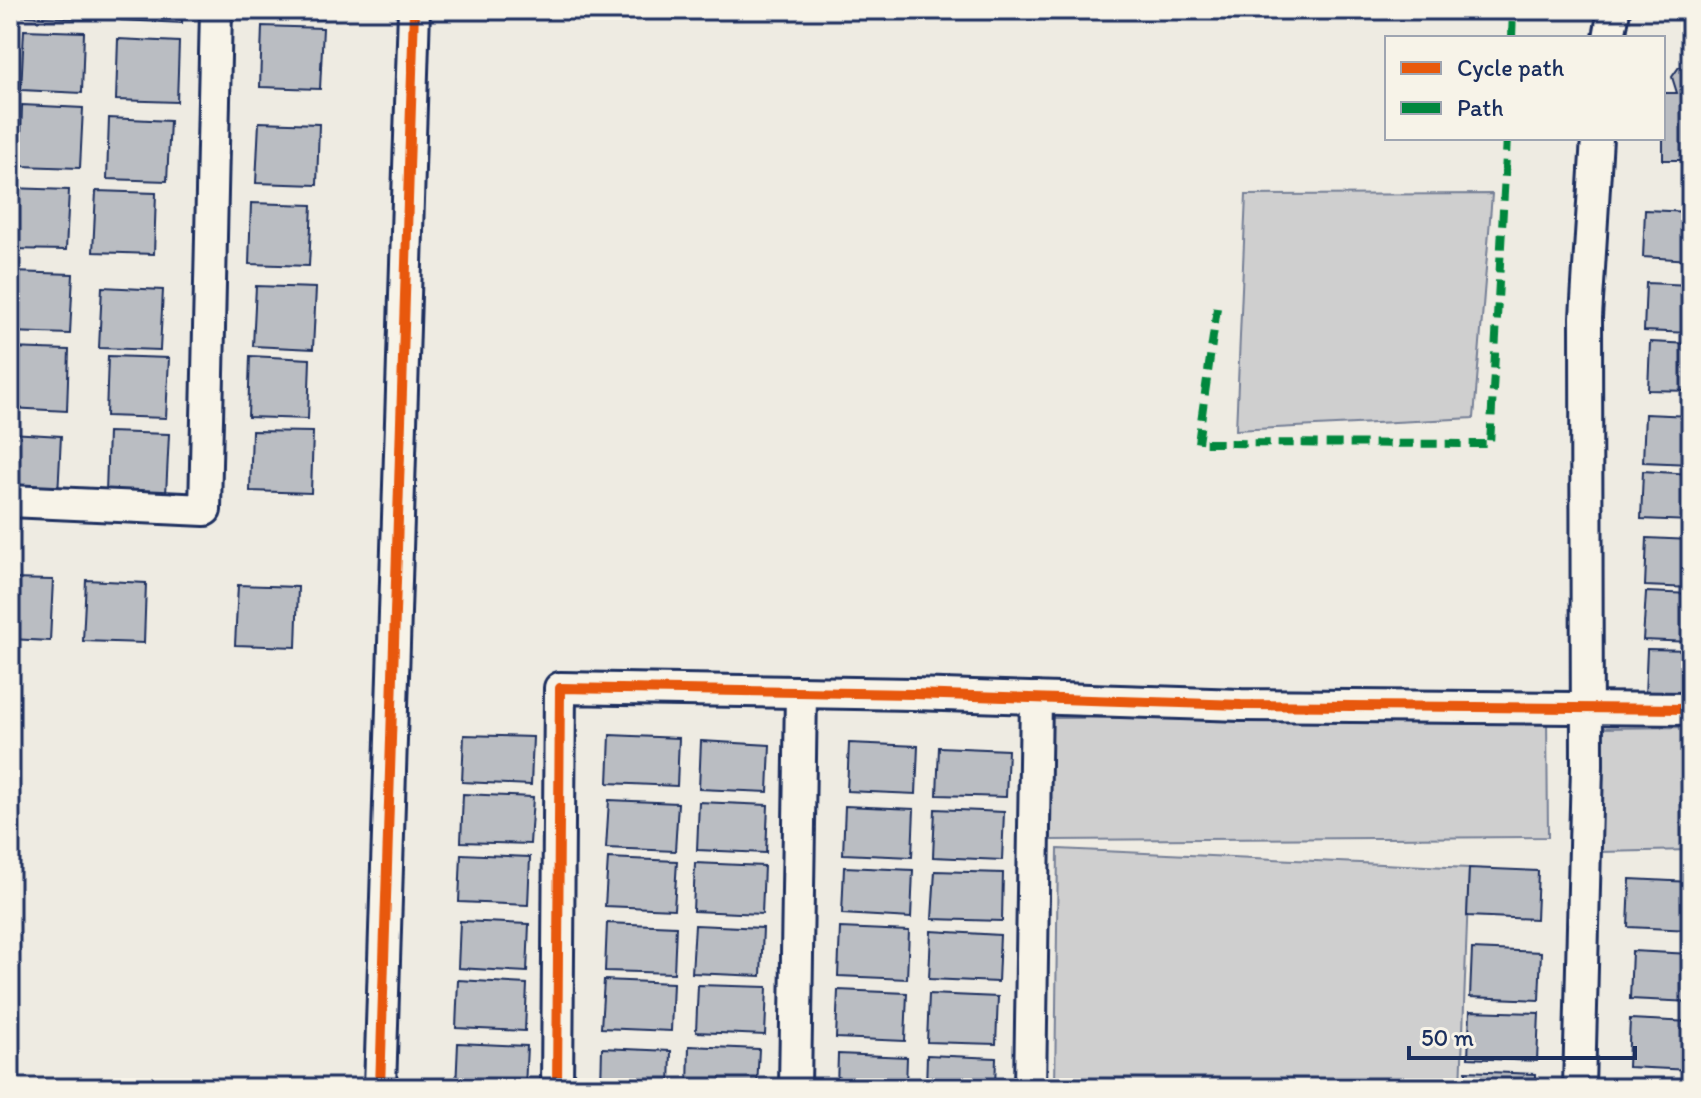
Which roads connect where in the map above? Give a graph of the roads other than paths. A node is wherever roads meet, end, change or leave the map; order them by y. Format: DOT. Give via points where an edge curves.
graph roads {
  1 [pos="216,10"];
  2 [pos="414,10"];
  3 [pos="1614,10"];
  4 [pos="1609,36"];
  5 [pos="1597,140"];
  6 [pos="10,501"];
  7 [pos="801,692"];
  8 [pos="1036,698"];
  9 [pos="1587,709"];
  10 [pos="1691,709"];
  11 [pos="380,1088"];
  12 [pos="557,1088"];
  13 [pos="795,1088"];
  14 [pos="1030,1088"];
  15 [pos="1579,1088"];
  1 -- 6 [label="street" via="205,510"];
  2 -- 11 [label="street"];
  3 -- 4 [label="street"];
  5 -- 9 [label="street" via="1586,317"];
  7 -- 8 [label="street"];
  7 -- 12 [label="street" via="560,688"];
  7 -- 13 [label="street"];
  8 -- 9 [label="street"];
  8 -- 14 [label="street"];
  9 -- 10 [label="street"];
  9 -- 15 [label="street"];
}
